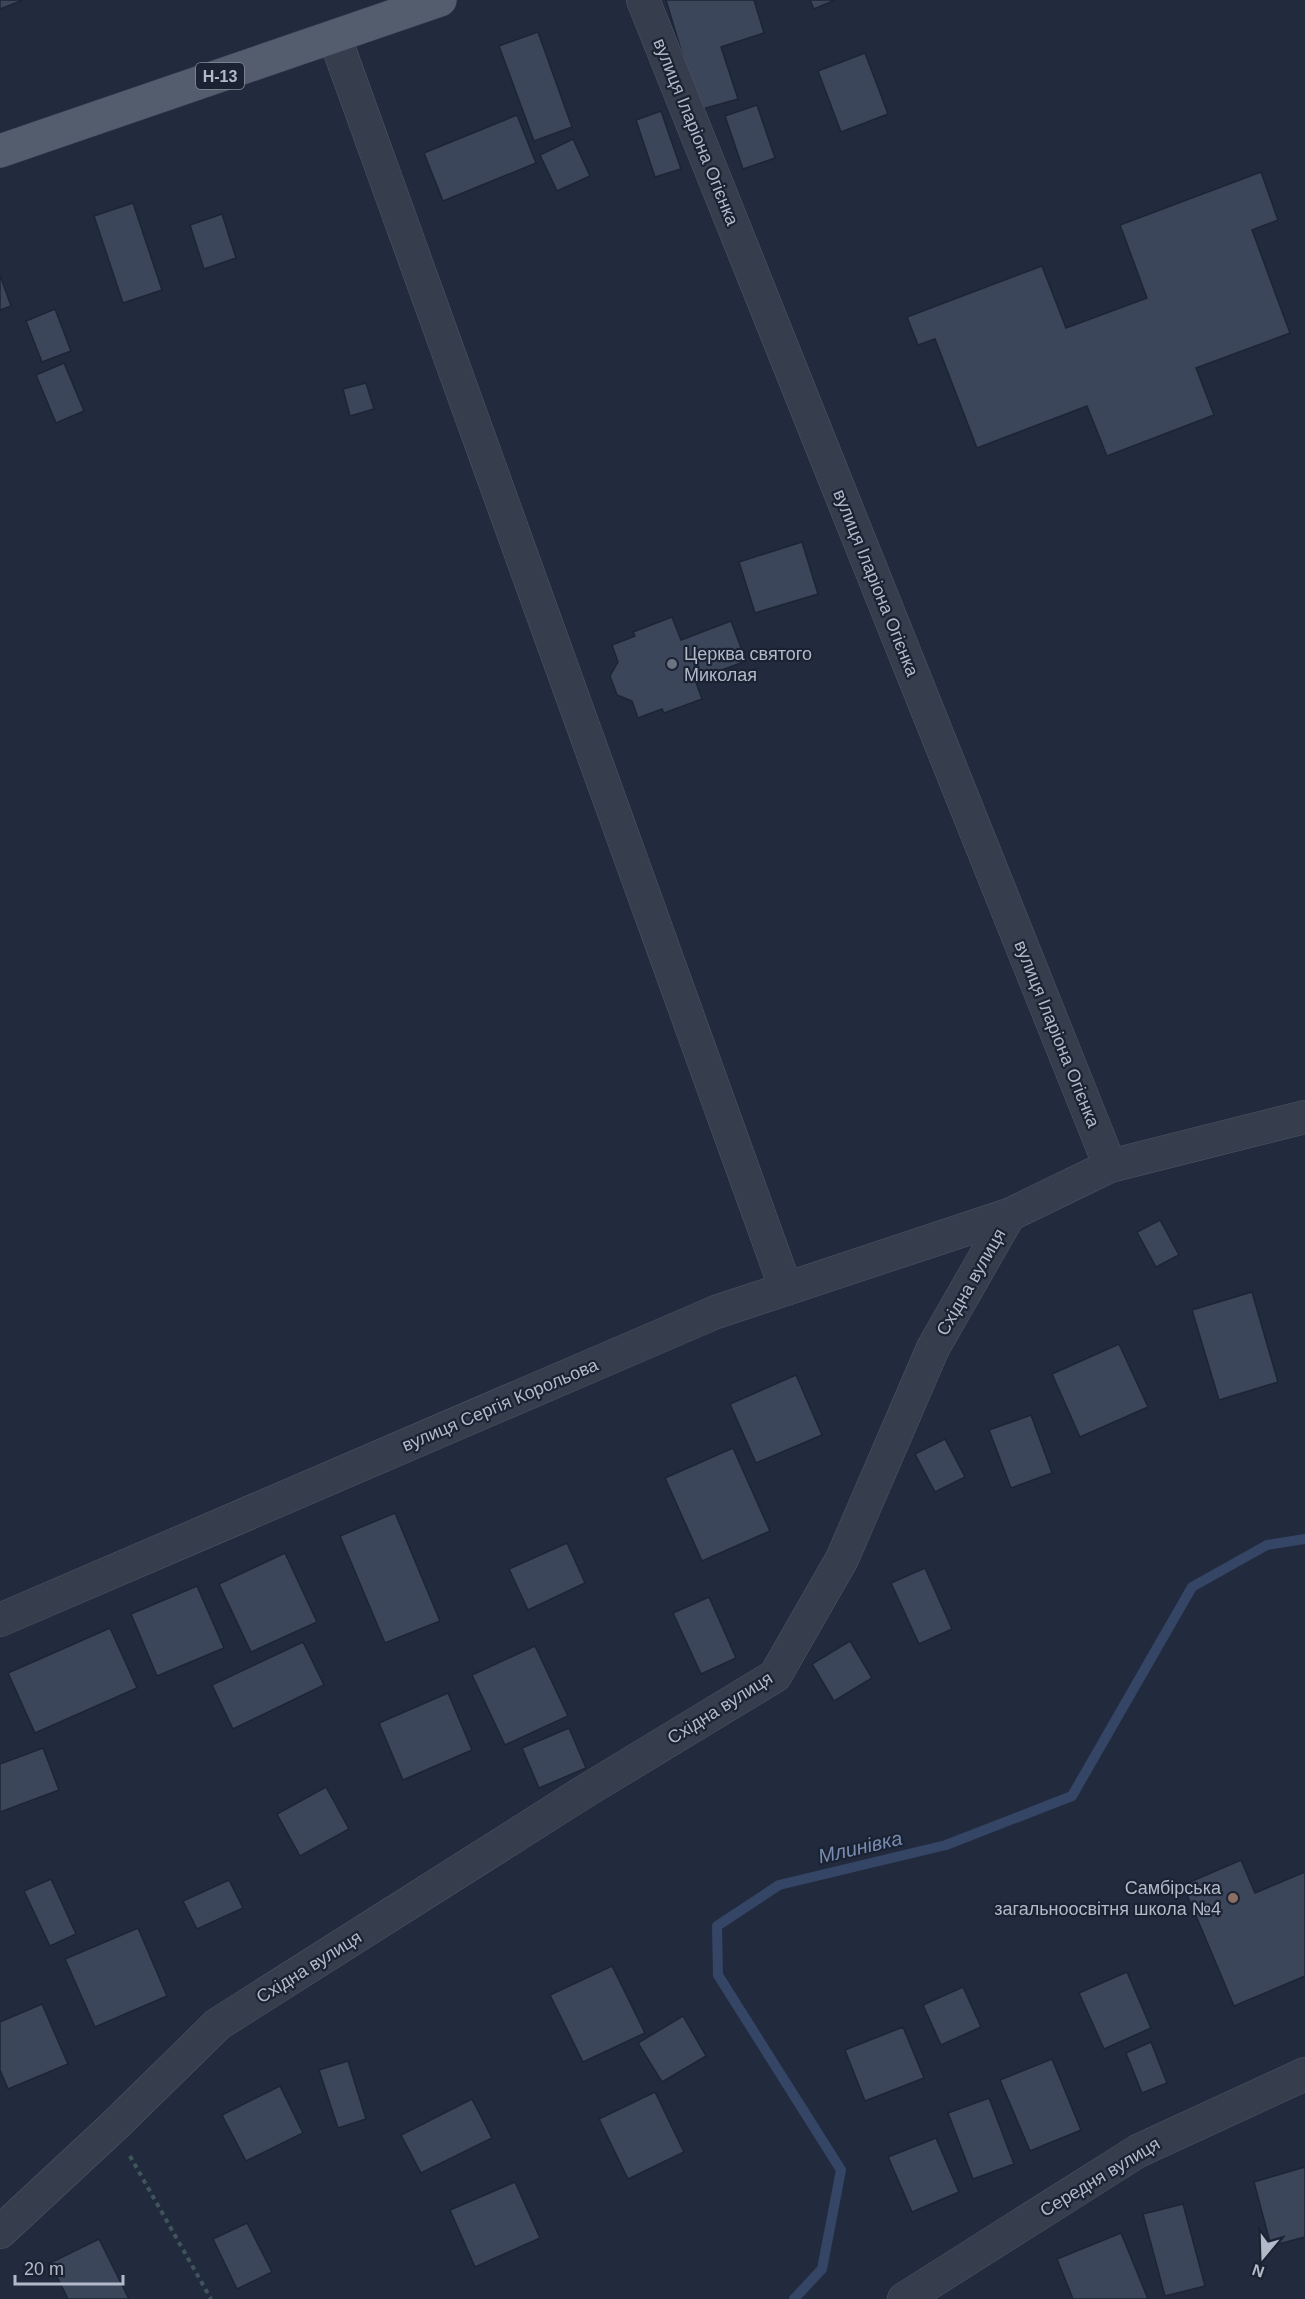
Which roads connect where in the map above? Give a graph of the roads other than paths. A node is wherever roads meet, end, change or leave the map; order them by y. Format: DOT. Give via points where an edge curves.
graph roads {
  1 [pos="440,0"];
  2 [pos="643,0"];
  3 [pos="335,38"];
  4 [pos="0,151"];
  5 [pos="1305,1117"];
  6 [pos="1110,1166"];
  7 [pos="1009,1215"];
  8 [pos="786,1289"];
  9 [pos="0,1620"];
  10 [pos="1305,2074"];
  11 [pos="0,2232"];
  12 [pos="904,2299"];
  1 -- 3 [label="main road, Н-13"];
  2 -- 6 [label="street, вулиця Іларіона Огієнка"];
  3 -- 4 [label="main road, Н-13"];
  3 -- 8 [label="street"];
  5 -- 6 [label="street, Східна вулиця"];
  6 -- 7 [label="street, Східна вулиця"];
  7 -- 8 [label="street, вулиця Сергія Корольова"];
  7 -- 11 [label="street, Східна вулиця" via="933,1348 842,1559 775,1676 218,2024"];
  8 -- 9 [label="street, вулиця Сергія Корольова" via="706,1317"];
  10 -- 12 [label="street, Середня вулиця" via="1138,2151"];
}
